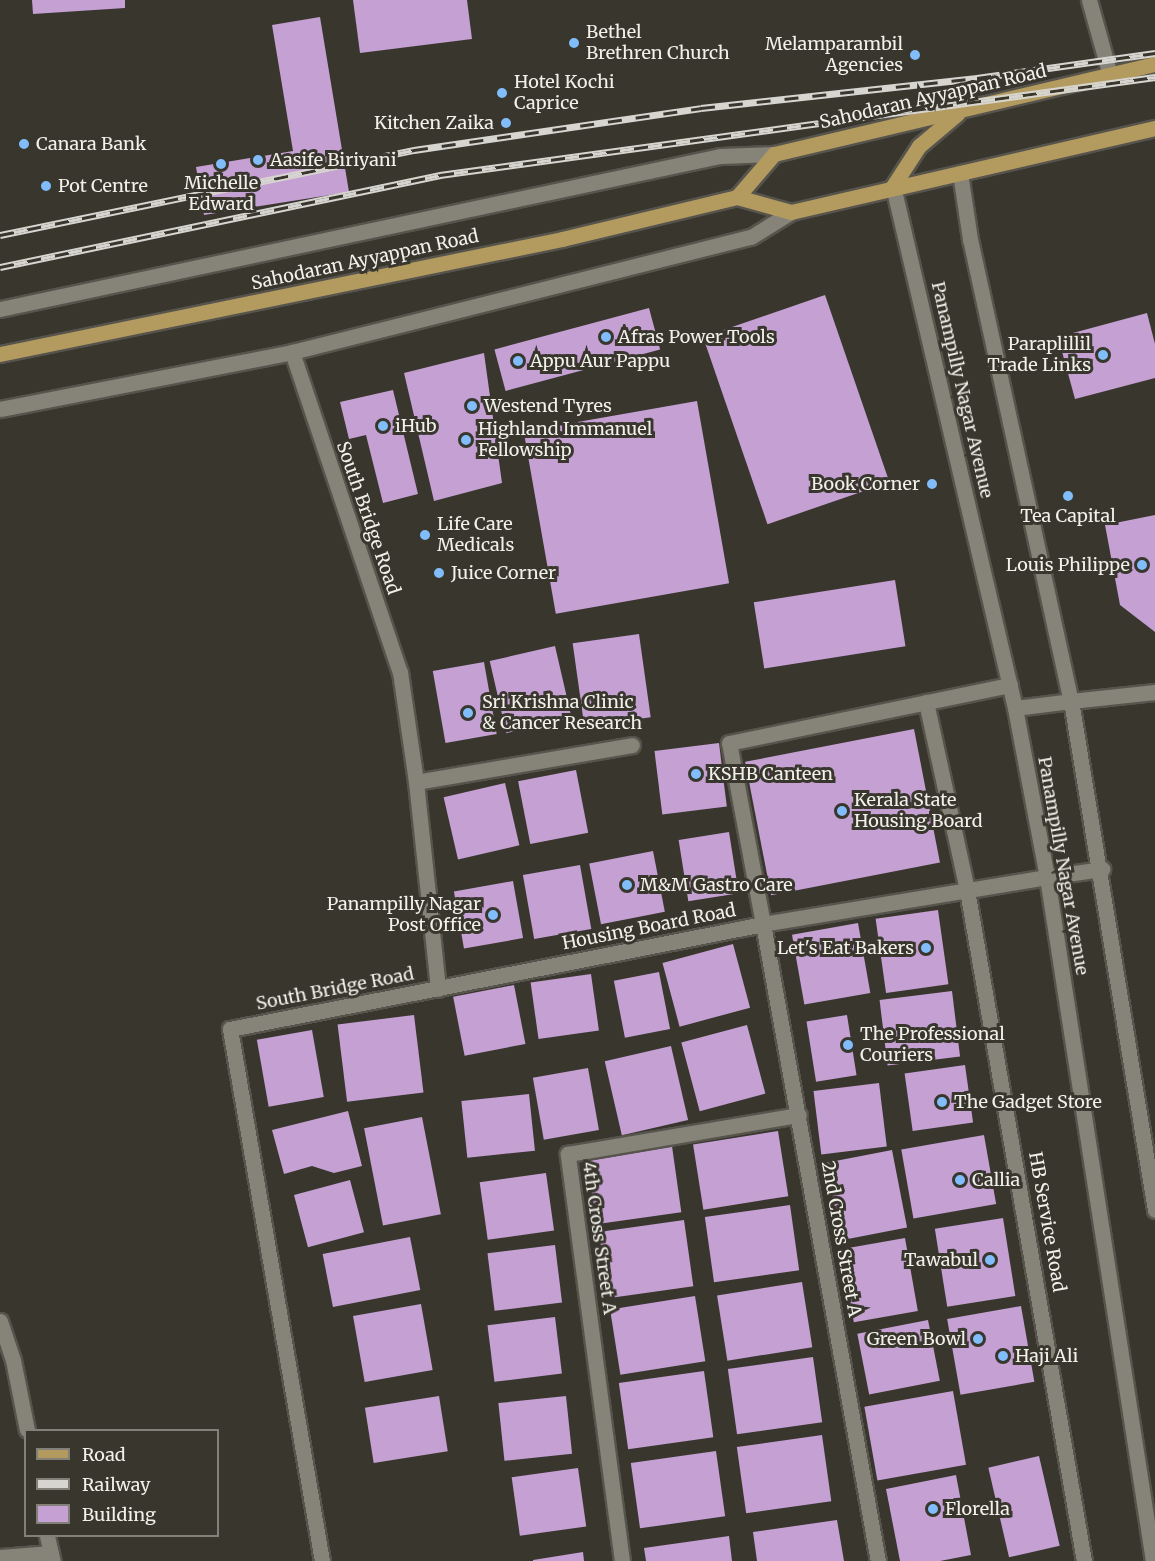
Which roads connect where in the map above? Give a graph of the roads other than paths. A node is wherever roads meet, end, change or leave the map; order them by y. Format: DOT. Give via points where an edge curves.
graph roads {
  1 [pos="1089,0"];
  2 [pos="1155,64"];
  3 [pos="1110,75"];
  4 [pos="960,112"];
  5 [pos="1155,128"];
  6 [pos="774,154"];
  7 [pos="960,173"];
  8 [pos="893,186"];
  9 [pos="737,197"];
  10 [pos="791,212"];
  11 [pos="0,309"];
  12 [pos="292,352"];
  13 [pos="0,354"];
  14 [pos="0,410"];
  15 [pos="1010,685"];
  16 [pos="1155,692"];
  17 [pos="1071,700"];
  18 [pos="926,702"];
  19 [pos="1015,708"];
  20 [pos="632,745"];
  21 [pos="416,782"];
  22 [pos="1102,869"];
  23 [pos="1047,877"];
  24 [pos="968,891"];
  25 [pos="763,924"];
  26 [pos="438,989"];
  27 [pos="799,1115"];
  28 [pos="1155,1210"];
  29 [pos="0,1322"];
  30 [pos="27,1429"];
  31 [pos="47,1537"];
  32 [pos="0,1557"];
  33 [pos="52,1557"];
  34 [pos="322,1561"];
  35 [pos="622,1561"];
  36 [pos="878,1561"];
  37 [pos="1084,1561"];
  38 [pos="1153,1561"];
  1 -- 3 [label="street"];
  2 -- 3 [label="main road, Sahodaran Ayyappan Road"];
  3 -- 4 [label="main road, Sahodaran Ayyappan Road"];
  4 -- 6 [label="main road, Sahodaran Ayyappan Road"];
  4 -- 8 [label="main road" via="919,146"];
  5 -- 7 [label="main road, Sahodaran Ayyappan Road"];
  6 -- 9 [label="main road"];
  6 -- 11 [label="street" via="720,156"];
  7 -- 8 [label="main road, Sahodaran Ayyappan Road"];
  7 -- 17 [label="street, Panampilly Nagar Avenue" via="970,239"];
  8 -- 10 [label="main road, Sahodaran Ayyappan Road"];
  8 -- 15 [label="street, Panampilly Nagar Avenue"];
  9 -- 10 [label="main road, Sahodaran Ayyappan Road"];
  9 -- 13 [label="main road, Sahodaran Ayyappan Road" via="562,239"];
  10 -- 12 [label="street" via="751,237"];
  12 -- 14 [label="street"];
  12 -- 21 [label="street, South Bridge Road" via="400,672"];
  15 -- 18 [label="street"];
  15 -- 19 [label="street, Panampilly Nagar Avenue"];
  16 -- 17 [label="street"];
  17 -- 19 [label="street"];
  17 -- 22 [label="street, Panampilly Nagar Avenue"];
  18 -- 24 [label="street, HB Service Road"];
  18 -- 25 [label="street, 2nd Cross Street A" via="729,743"];
  19 -- 23 [label="street, Panampilly Nagar Avenue"];
  20 -- 21 [label="street"];
  21 -- 26 [label="street, South Bridge Road"];
  22 -- 23 [label="street, Housing Board Road"];
  22 -- 28 [label="street, Panampilly Nagar Avenue"];
  23 -- 24 [label="street, Housing Board Road"];
  23 -- 38 [label="street, Panampilly Nagar Avenue"];
  24 -- 25 [label="street, Housing Board Road"];
  24 -- 37 [label="street, HB Service Road"];
  25 -- 26 [label="street, Housing Board Road"];
  25 -- 27 [label="street, 2nd Cross Street A"];
  26 -- 34 [label="street, South Bridge Road" via="230,1029"];
  27 -- 35 [label="street, 4th Cross Street A" via="568,1154"];
  27 -- 36 [label="street, 2nd Cross Street A"];
  29 -- 30 [label="street" via="13,1360"];
  31 -- 33 [label="street"];
  32 -- 33 [label="street"];
}
